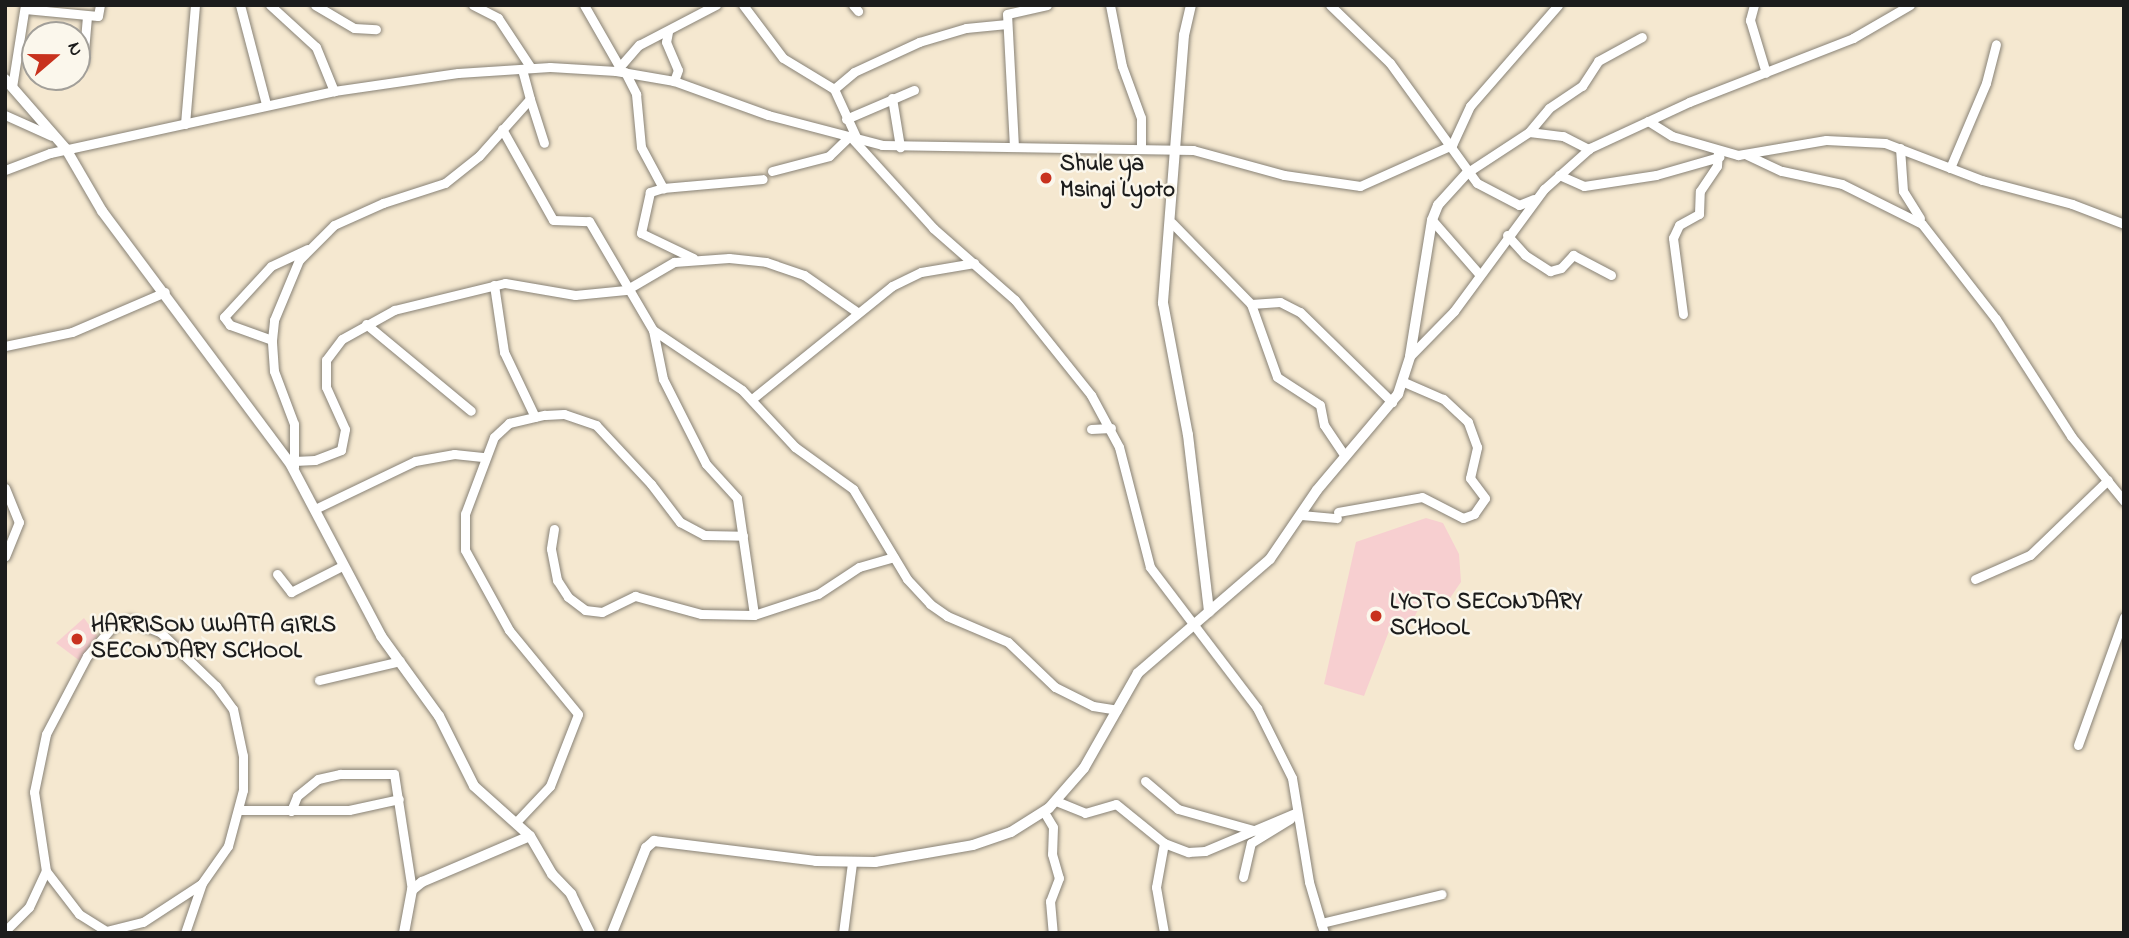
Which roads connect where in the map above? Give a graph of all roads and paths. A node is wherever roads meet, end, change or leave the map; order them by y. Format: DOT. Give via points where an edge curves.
graph roads {
  1 [pos="100,5"];
  2 [pos="195,5"];
  3 [pos="240,5"];
  4 [pos="270,5"];
  5 [pos="315,5"];
  6 [pos="473,5"];
  7 [pos="584,5"];
  8 [pos="716,5"];
  9 [pos="743,5"];
  10 [pos="1047,5"];
  11 [pos="1110,5"];
  12 [pos="1191,5"];
  13 [pos="1330,5"];
  14 [pos="1558,5"];
  15 [pos="1754,5"];
  16 [pos="1910,5"];
  17 [pos="25,7"];
  18 [pos="87,16"];
  19 [pos="87,21"];
  20 [pos="1007,24"];
  21 [pos="376,29"];
  22 [pos="668,32"];
  23 [pos="1642,37"];
  24 [pos="1996,44"];
  25 [pos="527,69"];
  26 [pos="620,70"];
  27 [pos="1766,73"];
  28 [pos="674,81"];
  29 [pos="8,83"];
  30 [pos="834,89"];
  31 [pos="914,90"];
  32 [pos="334,91"];
  33 [pos="892,98"];
  34 [pos="530,99"];
  35 [pos="266,104"];
  36 [pos="5,115"];
  37 [pos="846,119"];
  38 [pos="1648,121"];
  39 [pos="185,124"];
  40 [pos="502,129"];
  41 [pos="1529,132"];
  42 [pos="53,137"];
  43 [pos="853,137"];
  44 [pos="544,143"];
  45 [pos="900,147"];
  46 [pos="1013,147"];
  47 [pos="1448,147"];
  48 [pos="1900,148"];
  49 [pos="66,149"];
  50 [pos="1141,149"];
  51 [pos="1589,149"];
  52 [pos="1178,150"];
  53 [pos="1718,154"];
  54 [pos="1747,155"];
  55 [pos="1950,168"];
  56 [pos="5,170"];
  57 [pos="772,171"];
  58 [pos="1468,172"];
  59 [pos="1559,175"];
  60 [pos="763,179"];
  61 [pos="663,188"];
  62 [pos="1535,199"];
  63 [pos="1432,220"];
  64 [pos="1172,223"];
  65 [pos="2124,224"];
  66 [pos="1930,232"];
  67 [pos="1507,235"];
  68 [pos="308,248"];
  69 [pos="695,258"];
  70 [pos="974,263"];
  71 [pos="1480,275"];
  72 [pos="1611,275"];
  73 [pos="494,285"];
  74 [pos="626,290"];
  75 [pos="164,292"];
  76 [pos="1251,304"];
  77 [pos="857,312"];
  78 [pos="1683,314"];
  79 [pos="366,324"];
  80 [pos="653,330"];
  81 [pos="272,340"];
  82 [pos="5,346"];
  83 [pos="1410,356"];
  84 [pos="1404,382"];
  85 [pos="752,400"];
  86 [pos="1392,402"];
  87 [pos="471,411"];
  88 [pos="535,417"];
  89 [pos="1111,428"];
  90 [pos="1091,429"];
  91 [pos="1345,456"];
  92 [pos="485,457"];
  93 [pos="294,466"];
  94 [pos="2108,480"];
  95 [pos="5,488"];
  96 [pos="2124,500"];
  97 [pos="315,509"];
  98 [pos="1301,515"];
  99 [pos="554,529"];
  100 [pos="743,536"];
  101 [pos="5,556"];
  102 [pos="894,557"];
  103 [pos="344,565"];
  104 [pos="278,574"];
  105 [pos="1975,579"];
  106 [pos="1209,612"];
  107 [pos="754,615"];
  108 [pos="2124,617"];
  109 [pos="1195,623"];
  110 [pos="400,661"];
  111 [pos="319,680"];
  112 [pos="1117,710"];
  113 [pos="2078,745"];
  114 [pos="1145,781"];
  115 [pos="399,799"];
  116 [pos="1056,801"];
  117 [pos="239,810"];
  118 [pos="1298,810"];
  119 [pos="291,811"];
  120 [pos="1044,812"];
  121 [pos="516,821"];
  122 [pos="1257,831"];
  123 [pos="530,836"];
  124 [pos="1164,843"];
  125 [pos="852,863"];
  126 [pos="46,872"];
  127 [pos="1243,877"];
  128 [pos="202,883"];
  129 [pos="412,891"];
  130 [pos="1442,894"];
  131 [pos="1321,923"];
  132 [pos="5,931"];
  133 [pos="843,931"];
  134 [pos="185,933"];
  135 [pos="404,933"];
  136 [pos="589,933"];
  137 [pos="612,933"];
  138 [pos="1053,933"];
  139 [pos="1164,933"];
  140 [pos="1324,933"];
  1 -- 18 [label="street" via="99,16"];
  2 -- 39 [label="street"];
  3 -- 35 [label="street"];
  4 -- 32 [label="street" via="316,47"];
  5 -- 21 [label="street" via="354,28"];
  6 -- 25 [label="street" via="498,18"];
  7 -- 26 [label="street"];
  8 -- 22 [label="street"];
  9 -- 30 [label="street" via="783,58"];
  10 -- 20 [label="street" via="1012,12"];
  11 -- 50 [label="street" via="1122,66 1141,118"];
  12 -- 52 [label="street" via="1184,35"];
  13 -- 47 [label="street" via="1379,50"];
  14 -- 47 [label="street" via="1470,106"];
  15 -- 27 [label="street" via="1750,20"];
  16 -- 27 [label="street" via="1853,38"];
  17 -- 18 [label="street"];
  17 -- 29 [label="street"];
  18 -- 19 [label="street"];
  20 -- 30 [label="street" via="966,28 919,42 854,72"];
  20 -- 46 [label="street"];
  22 -- 26 [label="street" via="634,48"];
  22 -- 28 [label="street" via="666,42 678,70"];
  23 -- 41 [label="street" via="1598,61 1582,86 1549,108"];
  24 -- 55 [label="street" via="1986,83"];
  25 -- 26 [label="street"];
  25 -- 32 [label="street" via="458,73"];
  25 -- 34 [label="street"];
  26 -- 28 [label="street"];
  26 -- 61 [label="street" via="636,94 641,147"];
  27 -- 38 [label="street"];
  28 -- 43 [label="street" via="768,115"];
  29 -- 42 [label="street"];
  30 -- 37 [label="street"];
  31 -- 33 [label="street"];
  32 -- 35 [label="street"];
  33 -- 37 [label="street"];
  33 -- 45 [label="street"];
  34 -- 40 [label="street"];
  34 -- 44 [label="street"];
  35 -- 39 [label="street"];
  36 -- 42 [label="street"];
  37 -- 43 [label="street"];
  38 -- 51 [label="street"];
  38 -- 53 [label="street"];
  39 -- 49 [label="street"];
  40 -- 68 [label="street" via="491,145 452,179 343,220"];
  40 -- 74 [label="street" via="553,220 589,221"];
  41 -- 51 [label="street" via="1563,136"];
  41 -- 58 [label="street"];
  42 -- 49 [label="street"];
  43 -- 45 [label="street"];
  43 -- 57 [label="street" via="829,156"];
  43 -- 70 [label="street" via="933,228"];
  45 -- 46 [label="street"];
  46 -- 50 [label="street"];
  47 -- 52 [label="street" via="1385,178 1353,187"];
  47 -- 58 [label="street"];
  48 -- 54 [label="street" via="1826,140"];
  48 -- 55 [label="street"];
  48 -- 66 [label="street" via="1903,191"];
  49 -- 56 [label="street"];
  49 -- 75 [label="street" via="102,211"];
  50 -- 52 [label="street"];
  51 -- 59 [label="street"];
  52 -- 64 [label="street"];
  53 -- 54 [label="street"];
  53 -- 59 [label="street" via="1656,174 1584,186"];
  53 -- 78 [label="street" via="1702,186 1699,214 1675,233"];
  54 -- 66 [label="street" via="1782,171 1829,179 1858,190 1910,214"];
  55 -- 65 [label="street"];
  58 -- 62 [label="street" via="1505,201 1519,205"];
  58 -- 63 [label="street" via="1438,205"];
  59 -- 62 [label="street"];
  60 -- 61 [label="street"];
  61 -- 69 [label="street" via="650,192 641,233"];
  62 -- 67 [label="street"];
  63 -- 71 [label="street"];
  63 -- 83 [label="street"];
  64 -- 76 [label="street"];
  64 -- 106 [label="street" via="1163,303 1188,435"];
  66 -- 94 [label="street" via="2020,354 2071,436"];
  67 -- 71 [label="street"];
  67 -- 72 [label="street" via="1525,255 1550,271 1561,268 1573,255"];
  68 -- 81 [label="street" via="289,281 274,320"];
  68 -- 81 [label="street" via="271,266 223,317 230,325"];
  69 -- 74 [label="street" via="667,265"];
  69 -- 77 [label="street" via="775,264 816,281"];
  70 -- 77 [label="street" via="921,272"];
  70 -- 89 [label="street" via="1038,325"];
  71 -- 83 [label="street" via="1454,311"];
  73 -- 74 [label="street" via="528,283 575,295"];
  73 -- 79 [label="street" via="394,310"];
  73 -- 88 [label="street" via="504,352"];
  74 -- 80 [label="street"];
  75 -- 82 [label="street" via="72,332"];
  75 -- 93 [label="street"];
  76 -- 86 [label="street" via="1280,302 1300,312"];
  76 -- 91 [label="street" via="1277,377 1320,405 1323,422"];
  77 -- 85 [label="street"];
  79 -- 87 [label="street"];
  79 -- 93 [label="street" via="336,345 326,360 326,387 344,424 344,445"];
  80 -- 85 [label="street"];
  80 -- 100 [label="street" via="663,379 706,464 734,493"];
  81 -- 93 [label="street" via="274,371 294,424"];
  83 -- 84 [label="street"];
  84 -- 86 [label="street"];
  84 -- 98 [label="street" via="1443,399 1468,422 1476,447 1470,478 1485,498 1474,514 1463,518 1422,497 1337,515"];
  85 -- 102 [label="street" via="795,447 857,493"];
  86 -- 91 [label="street"];
  88 -- 92 [label="street" via="505,426"];
  88 -- 100 [label="street" via="564,414 596,425 680,522 704,534"];
  89 -- 90 [label="street"];
  89 -- 109 [label="street" via="1146,556"];
  91 -- 98 [label="street"];
  92 -- 97 [label="street" via="454,453 415,461"];
  92 -- 121 [label="street" via="462,524 465,550 514,637 578,709 550,786"];
  93 -- 97 [label="street"];
  94 -- 96 [label="street"];
  94 -- 105 [label="street" via="2030,555"];
  95 -- 101 [label="street" via="19,522"];
  97 -- 103 [label="street"];
  98 -- 106 [label="street" via="1269,559"];
  99 -- 107 [label="street" via="551,549 557,580 568,597 585,610 602,612 635,596 702,614"];
  100 -- 107 [label="street"];
  102 -- 107 [label="street" via="859,567 818,594"];
  102 -- 112 [label="street" via="914,587 947,616 1008,642 1055,687 1093,706"];
  103 -- 104 [label="street" via="291,592"];
  103 -- 110 [label="street" via="381,636"];
  106 -- 109 [label="street"];
  108 -- 113 [label="street"];
  109 -- 112 [label="street" via="1144,666"];
  109 -- 118 [label="street" via="1257,708 1293,778"];
  110 -- 111 [label="street"];
  110 -- 121 [label="street" via="439,716 474,786"];
  112 -- 116 [label="street" via="1084,768"];
  114 -- 122 [label="street" via="1178,809"];
  115 -- 119 [label="street" via="349,810"];
  115 -- 119 [label="street" via="392,773 340,774 312,783"];
  115 -- 129 [label="street"];
  116 -- 120 [label="street"];
  116 -- 124 [label="street" via="1085,813 1115,804"];
  117 -- 119 [label="street"];
  117 -- 126 [label="street" via="244,767 229,702 187,655 153,627 135,621 118,623 79,666 43,742 34,804"];
  117 -- 128 [label="street" via="224,855"];
  118 -- 122 [label="street"];
  118 -- 127 [label="street" via="1277,830 1251,843"];
  118 -- 131 [label="street" via="1309,882"];
  120 -- 125 [label="street" via="1011,832 973,845"];
  120 -- 138 [label="street" via="1053,827 1052,854 1059,878 1050,901"];
  121 -- 123 [label="street"];
  122 -- 124 [label="street" via="1195,852"];
  123 -- 129 [label="street" via="436,875"];
  123 -- 136 [label="street" via="552,874 571,894"];
  124 -- 139 [label="street" via="1156,887"];
  125 -- 133 [label="street"];
  125 -- 137 [label="street" via="654,841 646,848"];
  126 -- 128 [label="street" via="79,914 106,931 143,922"];
  126 -- 132 [label="street" via="29,907"];
  128 -- 134 [label="street"];
  129 -- 135 [label="street"];
  130 -- 131 [label="street"];
  131 -- 140 [label="street"];
}
